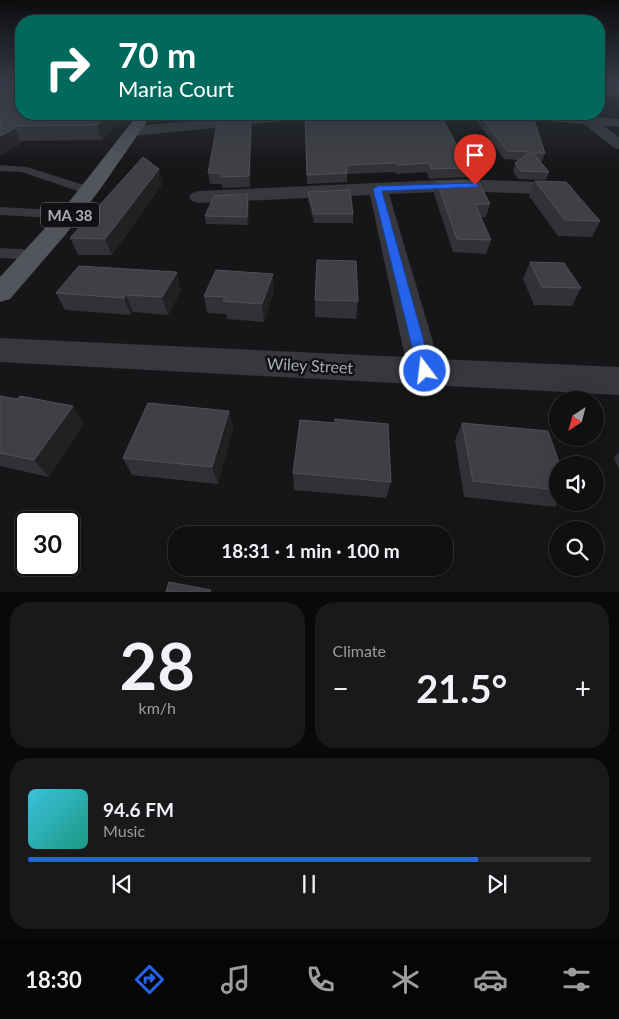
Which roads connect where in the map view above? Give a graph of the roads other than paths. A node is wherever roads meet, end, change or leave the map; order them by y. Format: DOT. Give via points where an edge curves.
graph roads {
  1 [pos="141,120"];
  2 [pos="251,120"];
  3 [pos="587,120"];
  4 [pos="601,120"];
  5 [pos="619,123"];
  6 [pos="133,131"];
  7 [pos="619,144"];
  8 [pos="0,168"];
  9 [pos="378,189"];
  10 [pos="564,189"];
  11 [pos="88,191"];
  12 [pos="199,197"];
  13 [pos="0,211"];
  14 [pos="70,215"];
  15 [pos="0,254"];
  16 [pos="36,255"];
  17 [pos="0,293"];
  18 [pos="0,350"];
  19 [pos="425,371"];
  20 [pos="619,381"];
  1 -- 6 [label="main road, MA 38"];
  2 -- 6 [label="street"];
  3 -- 7 [label="street"];
  4 -- 5 [label="street"];
  6 -- 11 [label="main road, MA 38"];
  8 -- 11 [label="lane" via="23,169"];
  9 -- 10 [label="street" via="462,185"];
  9 -- 12 [label="street"];
  9 -- 19 [label="street"];
  11 -- 14 [label="main road, MA 38"];
  13 -- 14 [label="lane"];
  14 -- 16 [label="main road, MA 38"];
  15 -- 16 [label="lane"];
  16 -- 17 [label="main road, MA 38"];
  18 -- 19 [label="street, Wiley Street"];
  19 -- 20 [label="street, Wiley Street"];
}
